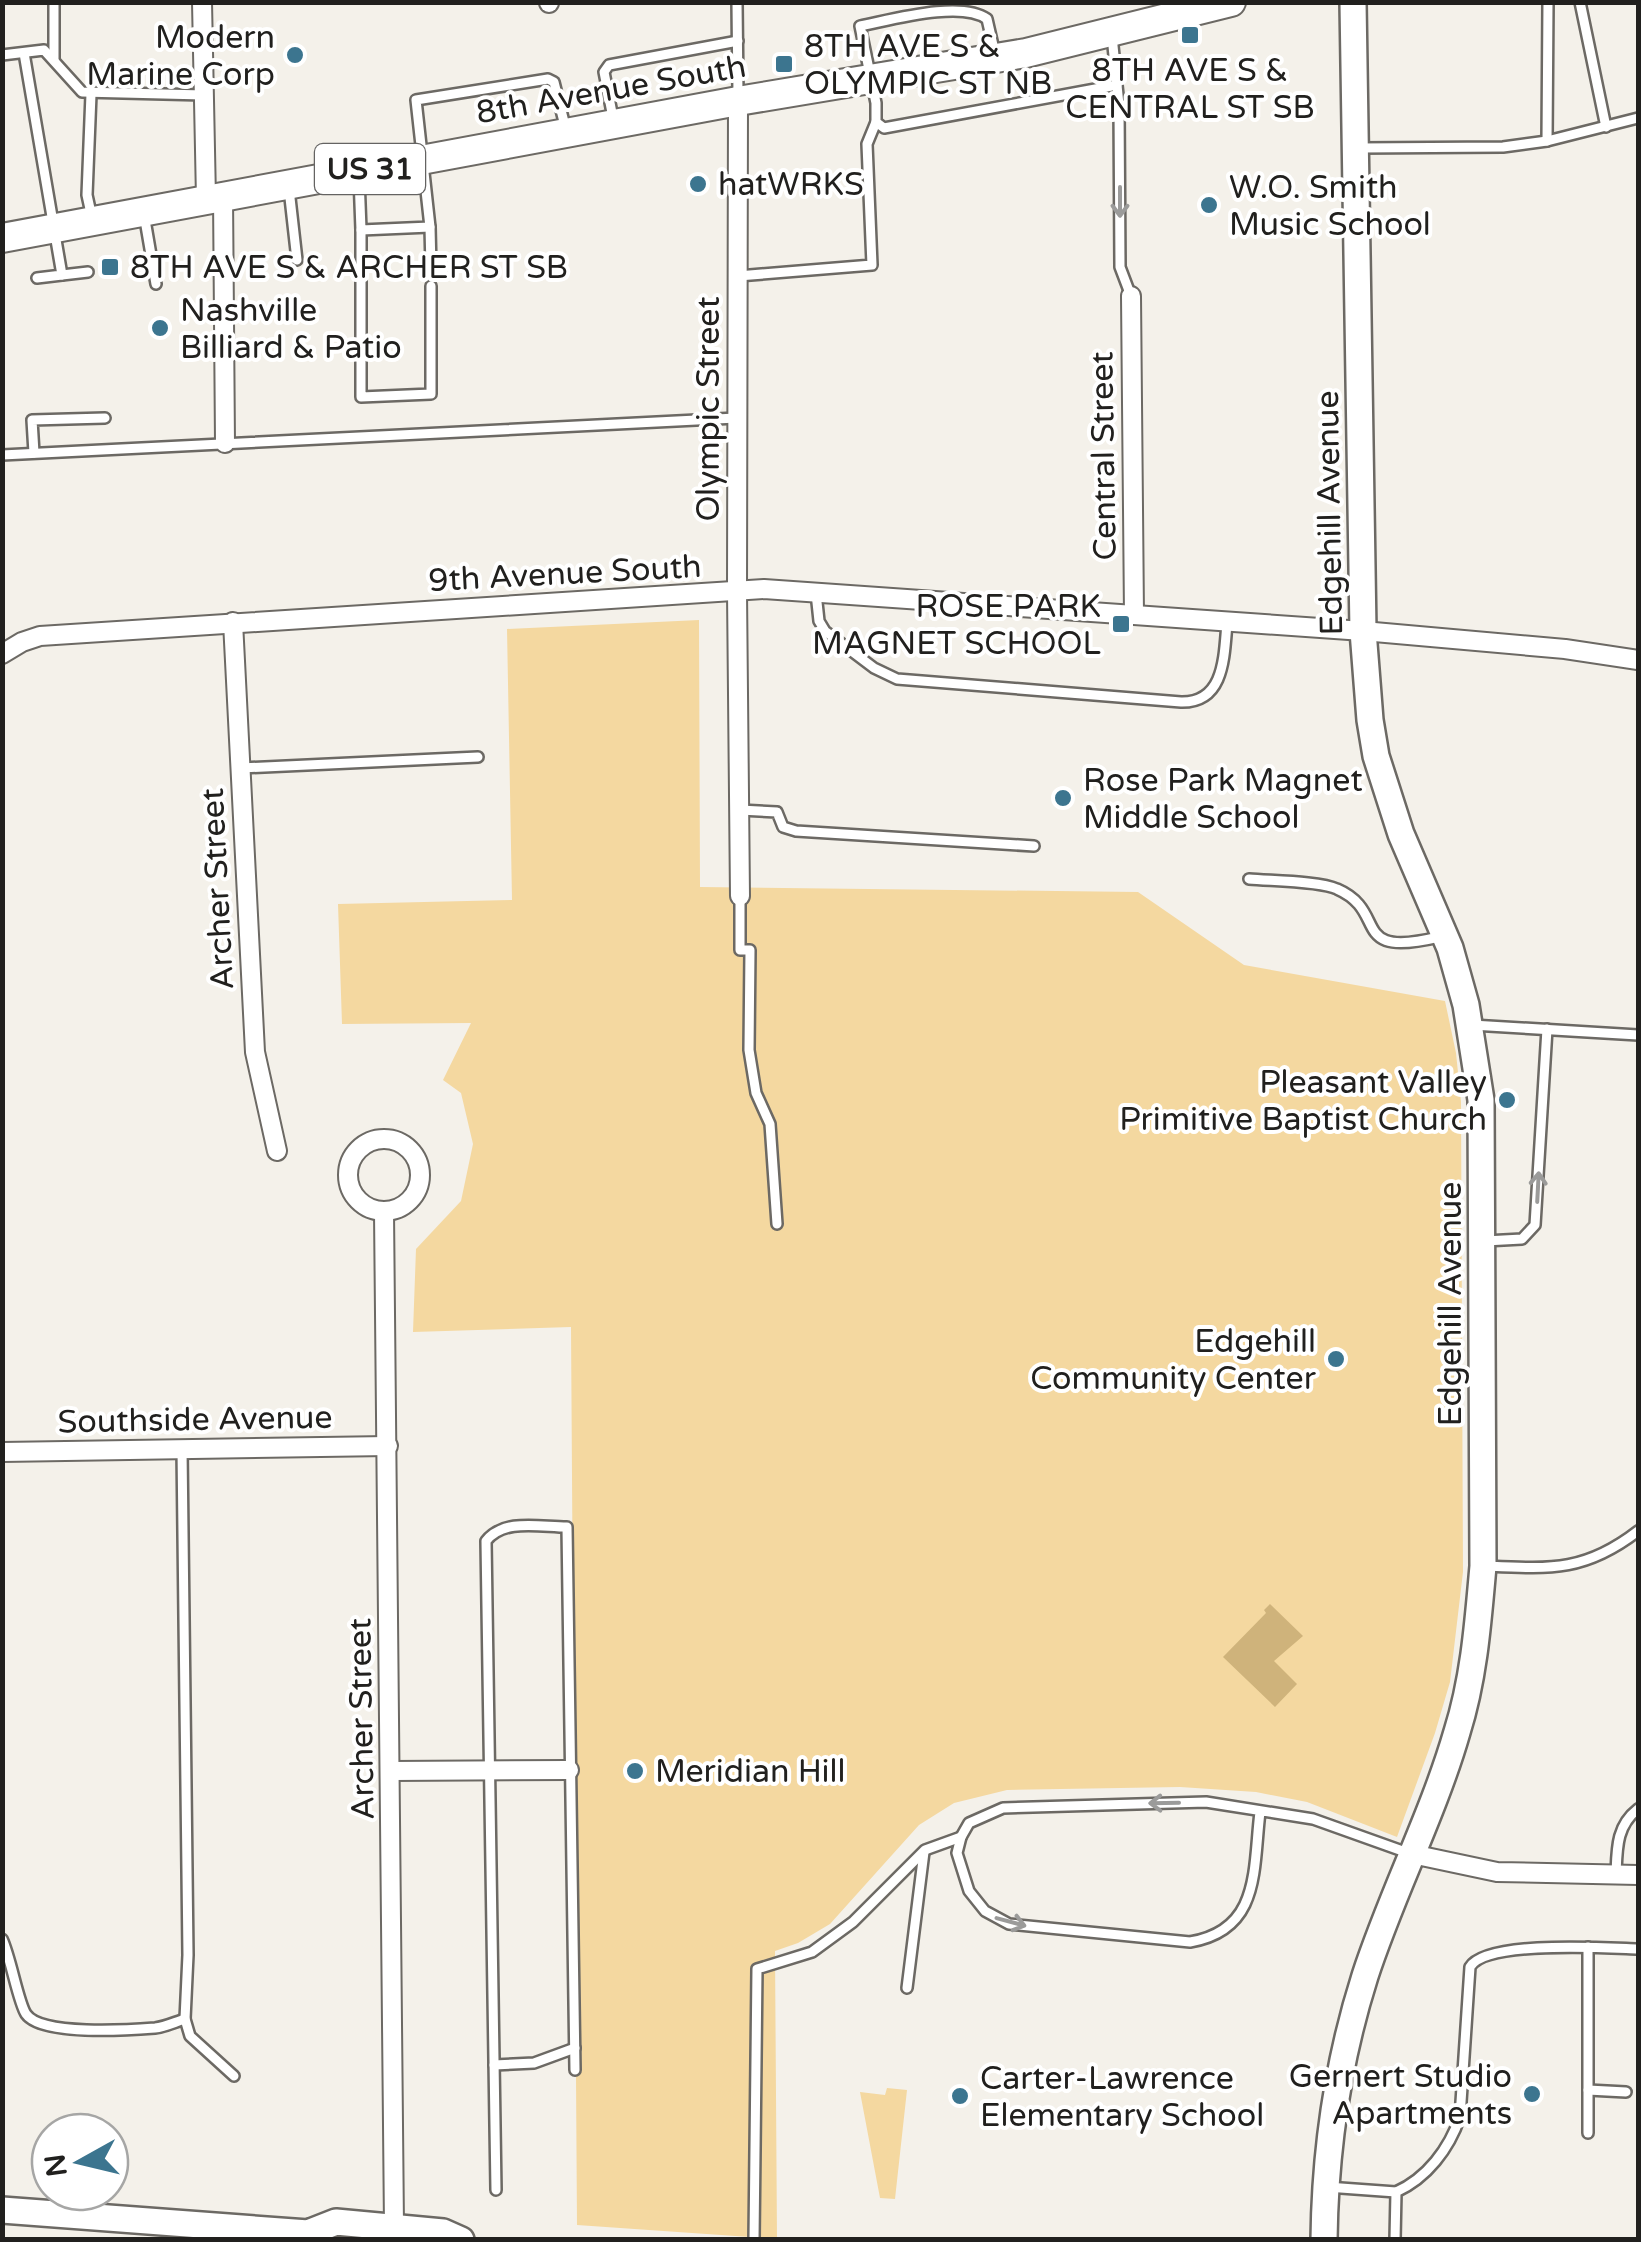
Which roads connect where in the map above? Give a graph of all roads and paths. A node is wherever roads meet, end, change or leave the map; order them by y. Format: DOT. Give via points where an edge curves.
graph roads {
  1 [pos="54,2"];
  2 [pos="202,2"];
  3 [pos="737,2"];
  4 [pos="1231,2"];
  5 [pos="1353,2"];
  6 [pos="1548,2"];
  7 [pos="1580,2"];
  8 [pos="1111,32"];
  9 [pos="738,41"];
  10 [pos="24,52"];
  11 [pos="2,55"];
  12 [pos="996,57"];
  13 [pos="54,60"];
  14 [pos="871,78"];
  15 [pos="1117,85"];
  16 [pos="91,94"];
  17 [pos="204,94"];
  18 [pos="738,101"];
  19 [pos="1638,118"];
  20 [pos="876,122"];
  21 [pos="614,124"];
  22 [pos="1606,127"];
  23 [pos="566,133"];
  24 [pos="1547,141"];
  25 [pos="1354,148"];
  26 [pos="425,159"];
  27 [pos="358,171"];
  28 [pos="288,184"];
  29 [pos="214,198"];
  30 [pos="144,211"];
  31 [pos="92,221"];
  32 [pos="430,226"];
  33 [pos="54,228"];
  34 [pos="362,230"];
  35 [pos="2,238"];
  36 [pos="297,260"];
  37 [pos="431,268"];
  38 [pos="88,272"];
  39 [pos="62,275"];
  40 [pos="738,276"];
  41 [pos="37,278"];
  42 [pos="156,284"];
  43 [pos="432,286"];
  44 [pos="1131,296"];
  45 [pos="105,418"];
  46 [pos="739,418"];
  47 [pos="225,443"];
  48 [pos="34,453"];
  49 [pos="2,455"];
  50 [pos="816,590"];
  51 [pos="737,592"];
  52 [pos="1134,615"];
  53 [pos="233,622"];
  54 [pos="1227,623"];
  55 [pos="1363,631"];
  56 [pos="2,654"];
  57 [pos="1638,660"];
  58 [pos="478,757"];
  59 [pos="240,768"];
  60 [pos="740,810"];
  61 [pos="1034,846"];
  62 [pos="1249,879"];
  63 [pos="740,896"];
  64 [pos="1445,935"];
  65 [pos="1470,1025"];
  66 [pos="1547,1029"];
  67 [pos="1638,1035"];
  68 [pos="277,1151"];
  69 [pos="384,1212"];
  70 [pos="776,1224"];
  71 [pos="1482,1242"];
  72 [pos="388,1446"];
  73 [pos="182,1449"];
  74 [pos="2,1452"];
  75 [pos="1638,1531"];
  76 [pos="1483,1566"];
  77 [pos="569,1770"];
  78 [pos="392,1772"];
  79 [pos="490,1772"];
  80 [pos="1638,1809"];
  81 [pos="1260,1812"];
  82 [pos="961,1837"];
  83 [pos="925,1850"];
  84 [pos="1412,1854"];
  85 [pos="1616,1875"];
  86 [pos="1638,1876"];
  87 [pos="2,1939"];
  88 [pos="1588,1948"];
  89 [pos="1638,1949"];
  90 [pos="906,1988"];
  91 [pos="185,2019"];
  92 [pos="574,2048"];
  93 [pos="494,2064"];
  94 [pos="575,2070"];
  95 [pos="234,2076"];
  96 [pos="1588,2090"];
  97 [pos="1626,2092"];
  98 [pos="1588,2133"];
  99 [pos="1325,2187"];
  100 [pos="496,2190"];
  101 [pos="1396,2192"];
  102 [pos="2,2210"];
  103 [pos="394,2226"];
  104 [pos="312,2236"];
  105 [pos="461,2240"];
  106 [pos="754,2240"];
  107 [pos="1324,2240"];
  108 [pos="1395,2240"];
  1 -- 13 [label="lane"];
  2 -- 17 [label="street"];
  3 -- 9 [label="lane"];
  4 -- 8 [label="main road, 8th Avenue South / US 31"];
  5 -- 25 [label="street, Edgehill Avenue"];
  6 -- 24 [label="lane"];
  7 -- 22 [label="lane"];
  8 -- 12 [label="main road, 8th Avenue South / US 31"];
  8 -- 15 [label="lane"];
  9 -- 18 [label="lane"];
  9 -- 21 [label="lane" via="609,64 604,72"];
  10 -- 11 [label="lane"];
  10 -- 13 [label="lane" via="44,50"];
  10 -- 33 [label="lane"];
  12 -- 14 [label="main road, 8th Avenue South / US 31"];
  12 -- 14 [label="lane" via="983,14 937,11 860,26"];
  13 -- 16 [label="lane"];
  14 -- 18 [label="main road, 8th Avenue South / US 31"];
  14 -- 20 [label="lane"];
  15 -- 20 [label="lane" via="884,128"];
  15 -- 44 [label="lane, one-way" via="1120,267"];
  16 -- 17 [label="lane"];
  16 -- 31 [label="lane"];
  17 -- 29 [label="street"];
  18 -- 21 [label="main road, 8th Avenue South / US 31"];
  18 -- 40 [label="street, Olympic Street"];
  19 -- 22 [label="lane"];
  20 -- 40 [label="lane" via="867,144 872,265"];
  21 -- 23 [label="main road, 8th Avenue South / US 31"];
  22 -- 24 [label="lane"];
  23 -- 26 [label="main road, 8th Avenue South / US 31"];
  23 -- 26 [label="lane" via="548,79 416,100"];
  24 -- 25 [label="lane"];
  25 -- 55 [label="street, Edgehill Avenue"];
  26 -- 27 [label="main road, 8th Avenue South / US 31"];
  26 -- 32 [label="lane"];
  27 -- 28 [label="main road, 8th Avenue South / US 31"];
  27 -- 34 [label="lane"];
  28 -- 29 [label="main road, 8th Avenue South / US 31"];
  28 -- 36 [label="lane"];
  29 -- 30 [label="main road, 8th Avenue South / US 31"];
  29 -- 47 [label="street"];
  30 -- 31 [label="main road, 8th Avenue South / US 31"];
  30 -- 42 [label="lane"];
  31 -- 33 [label="main road, 8th Avenue South / US 31"];
  32 -- 34 [label="lane"];
  32 -- 37 [label="lane"];
  33 -- 35 [label="main road, 8th Avenue South / US 31"];
  33 -- 39 [label="lane"];
  34 -- 43 [label="lane" via="361,396 432,394"];
  38 -- 39 [label="lane"];
  39 -- 41 [label="lane"];
  40 -- 46 [label="street, Olympic Street"];
  44 -- 52 [label="street, Central Street"];
  45 -- 48 [label="lane" via="32,420"];
  46 -- 47 [label="lane"];
  46 -- 51 [label="street, Olympic Street"];
  47 -- 48 [label="lane"];
  48 -- 49 [label="lane"];
  50 -- 51 [label="street, 9th Avenue South"];
  50 -- 52 [label="street, 9th Avenue South"];
  50 -- 54 [label="lane" via="825,632 890,677 1181,702 1200,699 1216,685"];
  51 -- 53 [label="street, 9th Avenue South"];
  51 -- 60 [label="street, Olympic Street"];
  52 -- 54 [label="street, 9th Avenue South"];
  53 -- 56 [label="street, 9th Avenue South" via="40,636"];
  53 -- 59 [label="street, Archer Street"];
  54 -- 55 [label="street, 9th Avenue South"];
  55 -- 57 [label="street, 9th Avenue South"];
  55 -- 64 [label="street, Edgehill Avenue" via="1376,756"];
  58 -- 59 [label="lane"];
  59 -- 68 [label="street, Archer Street" via="256,1052"];
  60 -- 61 [label="lane" via="777,812 783,827 796,832"];
  60 -- 63 [label="street, Olympic Street"];
  62 -- 64 [label="lane" via="1332,886 1387,942"];
  63 -- 70 [label="lane" via="740,950 750,950 749,1050 756,1093 770,1124"];
  64 -- 65 [label="street, Edgehill Avenue"];
  65 -- 66 [label="lane"];
  65 -- 71 [label="street, Edgehill Avenue" via="1481,1100"];
  66 -- 67 [label="lane"];
  71 -- 66 [label="lane, one-way" via="1522,1238 1536,1224"];
  69 -- 69 [label="street" via="410,1201 420,1175 410,1149 384,1138 358,1149 348,1175 358,1201"];
  69 -- 72 [label="street, Archer Street"];
  71 -- 76 [label="street, Edgehill Avenue"];
  72 -- 73 [label="street, Southside Avenue"];
  72 -- 78 [label="street, Archer Street"];
  73 -- 74 [label="street, Southside Avenue"];
  73 -- 91 [label="lane"];
  75 -- 76 [label="lane" via="1583,1562"];
  76 -- 84 [label="street, Edgehill Avenue" via="1469,1688"];
  77 -- 79 [label="street"];
  77 -- 79 [label="lane" via="567,1527 505,1526 486,1540"];
  77 -- 92 [label="lane"];
  78 -- 79 [label="street"];
  78 -- 103 [label="street, Archer Street"];
  79 -- 93 [label="lane"];
  80 -- 85 [label="lane" via="1618,1838"];
  81 -- 82 [label="lane, one-way" via="1206,1802 1015,1806 979,1816"];
  82 -- 81 [label="lane, one-way" via="964,1881 996,1920 1190,1942 1226,1931 1248,1903"];
  81 -- 84 [label="lane" via="1312,1819"];
  82 -- 83 [label="lane"];
  83 -- 90 [label="lane"];
  83 -- 106 [label="lane" via="853,1922 812,1952 758,1969"];
  84 -- 85 [label="street" via="1498,1872"];
  84 -- 99 [label="street, Edgehill Avenue" via="1357,2005"];
  85 -- 86 [label="street"];
  87 -- 91 [label="lane" via="26,2013 39,2024 159,2028"];
  88 -- 89 [label="lane"];
  88 -- 96 [label="lane"];
  88 -- 101 [label="lane" via="1510,1950 1473,1960 1460,2117 1431,2167"];
  91 -- 95 [label="lane" via="190,2036"];
  92 -- 93 [label="lane" via="534,2063"];
  92 -- 94 [label="lane"];
  93 -- 100 [label="lane"];
  96 -- 97 [label="lane"];
  96 -- 98 [label="lane"];
  99 -- 101 [label="lane"];
  99 -- 107 [label="street, Edgehill Avenue"];
  101 -- 108 [label="lane"];
  102 -- 104 [label="street"];
  103 -- 104 [label="street" via="336,2222"];
  103 -- 105 [label="street"];
}
